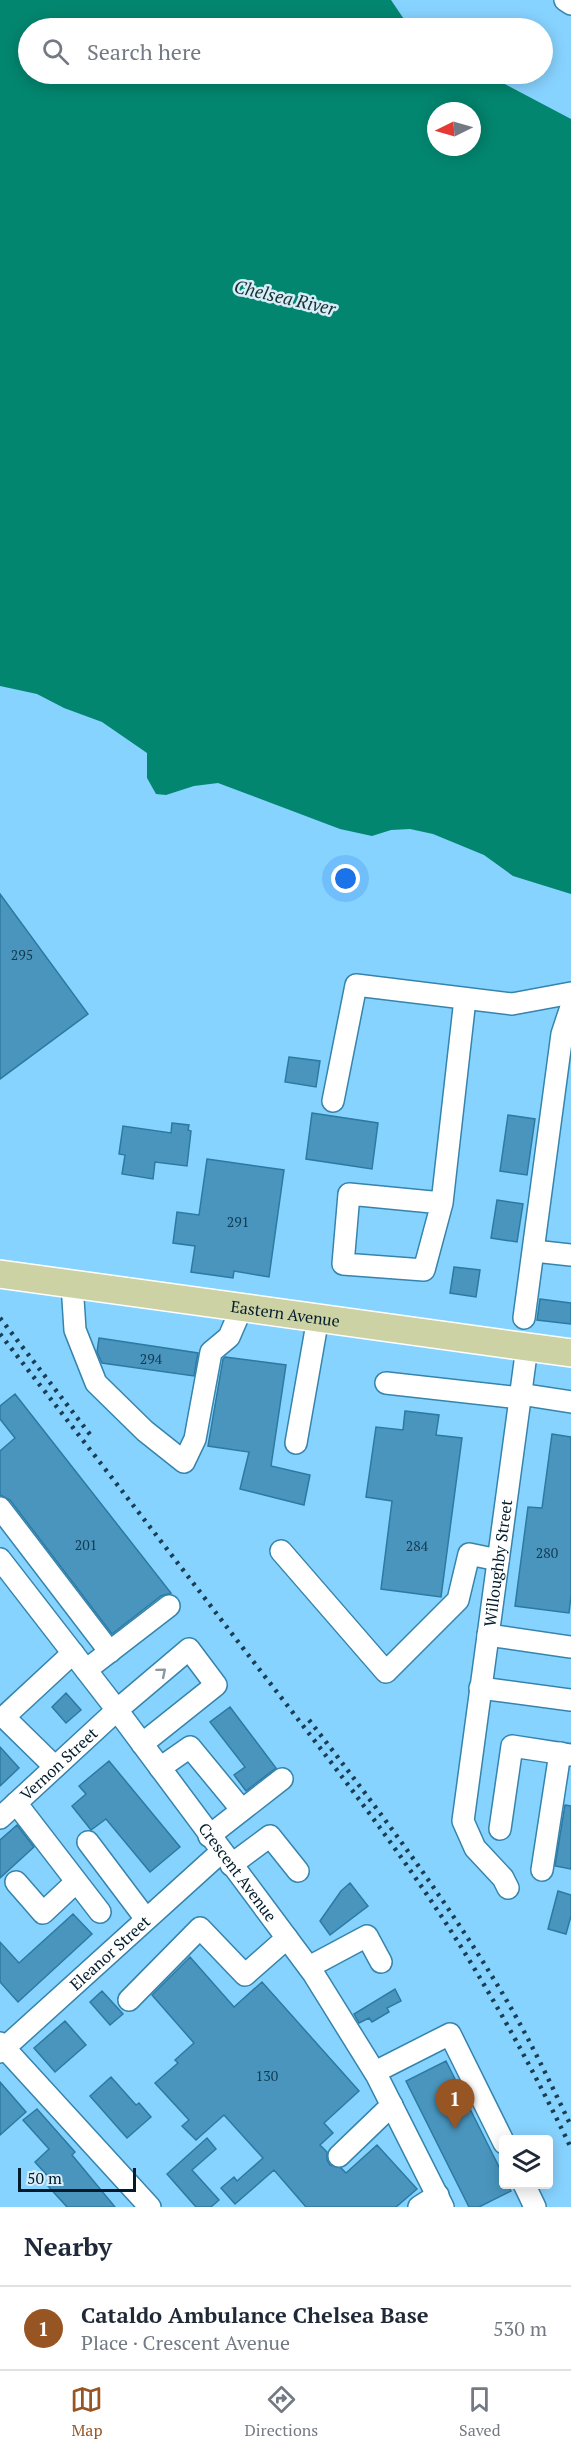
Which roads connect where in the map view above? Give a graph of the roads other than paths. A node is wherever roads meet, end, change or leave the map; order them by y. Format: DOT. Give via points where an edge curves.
graph roads {
  1 [pos="565,0"];
  2 [pos="571,4"];
  3 [pos="571,993"];
  4 [pos="465,999"];
  5 [pos="571,1007"];
  6 [pos="333,1101"];
  7 [pos="442,1203"];
  8 [pos="534,1251"];
  9 [pos="571,1255"];
  10 [pos="0,1274"];
  11 [pos="72,1284"];
  12 [pos="242,1307"];
  13 [pos="318,1318"];
  14 [pos="524,1318"];
  15 [pos="527,1347"];
  16 [pos="571,1353"];
  17 [pos="386,1383"];
  18 [pos="520,1396"];
  19 [pos="571,1402"];
  20 [pos="296,1443"];
  21 [pos="0,1508"];
  22 [pos="281,1551"];
  23 [pos="498,1560"];
  24 [pos="3,1570"];
  25 [pos="169,1606"];
  26 [pos="488,1635"];
  27 [pos="571,1647"];
  28 [pos="110,1652"];
  29 [pos="73,1653"];
  30 [pos="86,1670"];
  31 [pos="480,1688"];
  32 [pos="571,1700"];
  33 [pos="117,1710"];
  34 [pos="142,1744"];
  35 [pos="566,1754"];
  36 [pos="55,1767"];
  37 [pos="160,1768"];
  38 [pos="282,1779"];
  39 [pos="16,1803"];
  40 [pos="242,1810"];
  41 [pos="0,1818"];
  42 [pos="500,1829"];
  43 [pos="88,1842"];
  44 [pos="220,1851"];
  45 [pos="542,1870"];
  46 [pos="298,1871"];
  47 [pos="16,1882"];
  48 [pos="76,1882"];
  49 [pos="508,1888"];
  50 [pos="100,1912"];
  51 [pos="146,1919"];
  52 [pos="286,1938"];
  53 [pos="381,1962"];
  54 [pos="309,1967"];
  55 [pos="129,2000"];
  56 [pos="2,2048"];
  57 [pos="375,2072"];
  58 [pos="392,2105"];
  59 [pos="500,2135"];
  60 [pos="339,2156"];
  61 [pos="526,2189"];
  62 [pos="441,2201"];
  63 [pos="150,2207"];
  64 [pos="419,2207"];
  65 [pos="535,2207"];
  1 -- 2 [label="street"];
  3 -- 4 [label="street" via="512,1004"];
  4 -- 6 [label="street" via="356,986"];
  4 -- 7 [label="street"];
  5 -- 8 [label="street" via="562,1034"];
  7 -- 7 [label="street" via="349,1194 343,1264 424,1270"];
  8 -- 9 [label="street"];
  8 -- 14 [label="street"];
  10 -- 11 [label="main road, Eastern Avenue"];
  11 -- 12 [label="main road, Eastern Avenue"];
  11 -- 12 [label="street" via="75,1330 96,1383 184,1462 195,1440 211,1352 229,1337"];
  12 -- 13 [label="main road, Eastern Avenue"];
  13 -- 15 [label="main road, Eastern Avenue"];
  13 -- 20 [label="street"];
  15 -- 16 [label="main road, Eastern Avenue"];
  15 -- 18 [label="street, Willoughby Street"];
  17 -- 18 [label="street"];
  18 -- 19 [label="street"];
  18 -- 23 [label="street, Willoughby Street"];
  21 -- 28 [label="street"];
  22 -- 23 [label="street" via="386,1672 458,1600 469,1554"];
  23 -- 26 [label="street, Willoughby Street"];
  24 -- 29 [label="street, Crescent Avenue"];
  25 -- 28 [label="street"];
  26 -- 27 [label="street"];
  26 -- 31 [label="street, Willoughby Street"];
  28 -- 30 [label="street"];
  29 -- 30 [label="street, Crescent Avenue"];
  29 -- 36 [label="street" via="4,1717"];
  30 -- 33 [label="street, Crescent Avenue"];
  31 -- 32 [label="street"];
  31 -- 49 [label="street, Willoughby Street" via="464,1821 475,1848"];
  33 -- 34 [label="street, Crescent Avenue"];
  33 -- 34 [label="street, Vernon Street, one-way" via="189,1649 216,1685"];
  33 -- 36 [label="street, Vernon Street"];
  34 -- 37 [label="street, Crescent Avenue"];
  35 -- 42 [label="street" via="512,1746"];
  35 -- 45 [label="street"];
  36 -- 39 [label="street, Vernon Street"];
  37 -- 40 [label="street" via="190,1747"];
  37 -- 44 [label="street, Crescent Avenue"];
  38 -- 40 [label="street"];
  39 -- 41 [label="street, Vernon Street"];
  39 -- 48 [label="street"];
  40 -- 44 [label="street"];
  43 -- 51 [label="street"];
  44 -- 46 [label="street" via="270,1836"];
  44 -- 51 [label="street, Eleanor Street"];
  44 -- 52 [label="street, Crescent Avenue"];
  47 -- 48 [label="street" via="43,1913"];
  48 -- 50 [label="street"];
  51 -- 56 [label="street, Eleanor Street"];
  52 -- 54 [label="street, Crescent Avenue"];
  52 -- 55 [label="street" via="245,1975 200,1928"];
  53 -- 54 [label="street" via="367,1936"];
  54 -- 57 [label="street, Crescent Avenue"];
  56 -- 63 [label="street"];
  57 -- 58 [label="street, Crescent Avenue"];
  57 -- 59 [label="street" via="450,2034"];
  58 -- 60 [label="street"];
  58 -- 62 [label="street, Crescent Avenue"];
  61 -- 65 [label="street"];
  62 -- 64 [label="street"];
}
